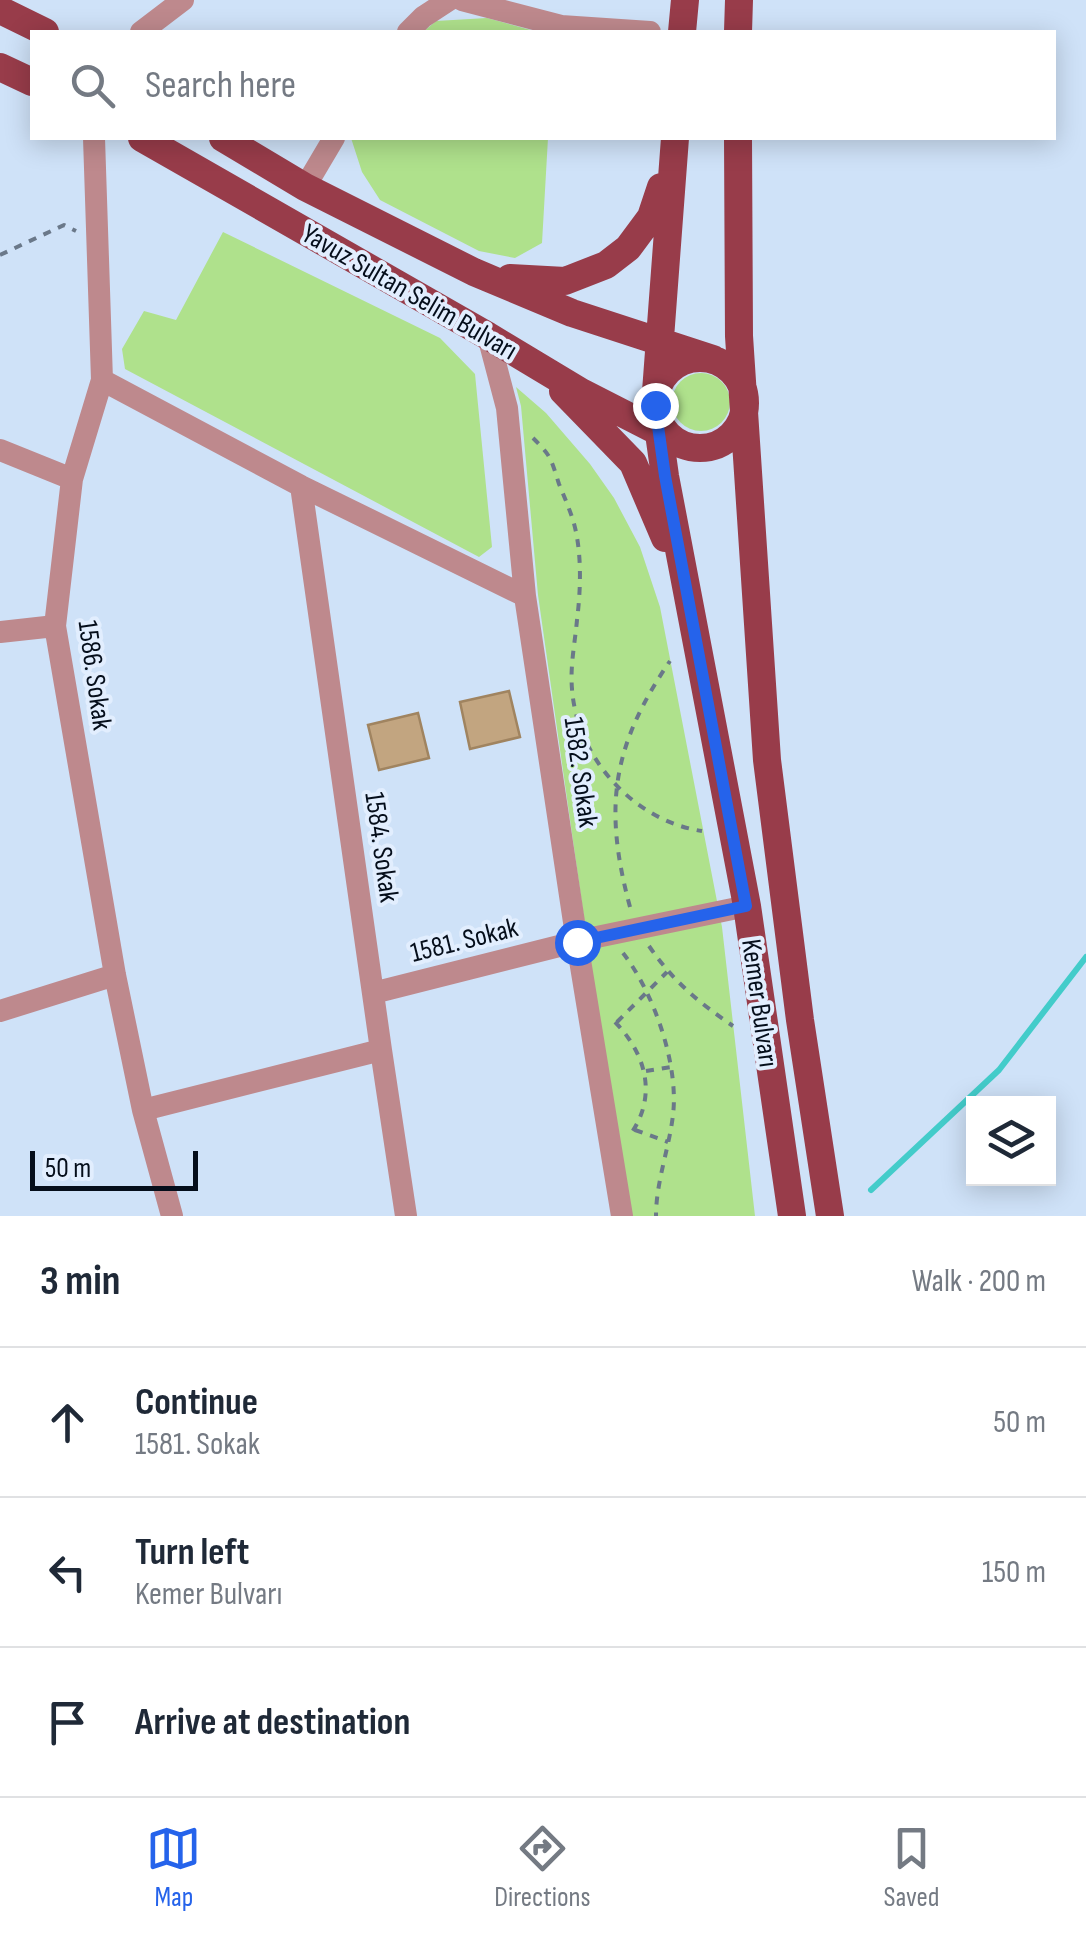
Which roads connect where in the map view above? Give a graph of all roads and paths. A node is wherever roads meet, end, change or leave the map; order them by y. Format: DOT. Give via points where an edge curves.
graph roads {
  1 [pos="183,0"];
  2 [pos="449,0"];
  3 [pos="462,0"];
  4 [pos="685,0"];
  5 [pos="739,0"];
  6 [pos="0,10"];
  7 [pos="41,30"];
  8 [pos="144,30"];
  9 [pos="410,30"];
  10 [pos="620,30"];
  11 [pos="682,30"];
  12 [pos="738,30"];
  13 [pos="0,67"];
  14 [pos="30,81"];
  15 [pos="94,140"];
  16 [pos="145,140"];
  17 [pos="226,140"];
  18 [pos="333,140"];
  19 [pos="675,140"];
  20 [pos="738,140"];
  21 [pos="305,187"];
  22 [pos="98,241"];
  23 [pos="0,255"];
  24 [pos="474,272"];
  25 [pos="488,336"];
  26 [pos="659,342"];
  27 [pos="713,359"];
  28 [pos="537,365"];
  29 [pos="102,380"];
  30 [pos="745,402"];
  31 [pos="523,427"];
  32 [pos="664,427"];
  33 [pos="0,450"];
  34 [pos="72,479"];
  35 [pos="301,486"];
  36 [pos="686,586"];
  37 [pos="525,596"];
  38 [pos="56,626"];
  39 [pos="0,632"];
  40 [pos="670,661"];
  41 [pos="616,785"];
  42 [pos="702,832"];
  43 [pos="746,906"];
  44 [pos="637,929"];
  45 [pos="608,935"];
  46 [pos="577,942"];
  47 [pos="667,972"];
  48 [pos="115,976"];
  49 [pos="373,992"];
  50 [pos="646,993"];
  51 [pos="0,1010"];
  52 [pos="607,1017"];
  53 [pos="616,1023"];
  54 [pos="733,1026"];
  55 [pos="381,1050"];
  56 [pos="671,1067"];
  57 [pos="645,1072"];
  58 [pos="144,1110"];
  59 [pos="634,1129"];
  60 [pos="627,1138"];
  61 [pos="668,1142"];
  62 [pos="172,1216"];
  63 [pos="406,1216"];
  64 [pos="622,1216"];
  65 [pos="656,1216"];
  66 [pos="792,1216"];
  67 [pos="830,1216"];
  1 -- 8 [label="street"];
  2 -- 9 [label="street"];
  3 -- 10 [label="street" via="561,26"];
  4 -- 11 [label="main road"];
  5 -- 12 [label="main road"];
  6 -- 7 [label="main road"];
  13 -- 14 [label="main road"];
  15 -- 22 [label="street, 1586. Sokak"];
  16 -- 25 [label="main road, Yavuz Sultan Selim Bulvarı"];
  17 -- 21 [label="main road, Yavuz Sultan Selim Bulvarı"];
  18 -- 21 [label="street"];
  19 -- 24 [label="main road" via="651,217 606,265 565,281"];
  19 -- 26 [label="main road, Kemer Bulvarı"];
  20 -- 30 [label="main road, Kemer Bulvarı"];
  21 -- 24 [label="main road, Yavuz Sultan Selim Bulvarı"];
  22 -- 23 [label="path" via="64,225"];
  22 -- 29 [label="street, 1586. Sokak"];
  24 -- 26 [label="main road, Yavuz Sultan Selim Bulvarı"];
  25 -- 28 [label="main road, Yavuz Sultan Selim Bulvarı"];
  25 -- 37 [label="street, 1582. Sokak" via="507,408"];
  26 -- 27 [label="main road, Yavuz Sultan Selim Bulvarı"];
  26 -- 32 [label="main road, Kemer Bulvarı"];
  27 -- 30 [label="main road" via="736,376"];
  27 -- 32 [label="main road" via="685,360 663,378 657,390"];
  28 -- 32 [label="main road, Yavuz Sultan Selim Bulvarı"];
  28 -- 36 [label="main road" via="633,463"];
  29 -- 34 [label="street, 1586. Sokak"];
  29 -- 35 [label="street"];
  30 -- 32 [label="main road" via="735,431 709,447 693,447"];
  30 -- 67 [label="main road, Kemer Bulvarı" via="767,760"];
  31 -- 41 [label="path" via="549,456 574,521 579,585 572,693 581,732"];
  32 -- 36 [label="main road, Kemer Bulvarı"];
  33 -- 34 [label="street"];
  34 -- 38 [label="street, 1586. Sokak"];
  35 -- 37 [label="street"];
  35 -- 49 [label="street, 1584. Sokak"];
  36 -- 43 [label="main road, Kemer Bulvarı"];
  37 -- 46 [label="street, 1582. Sokak"];
  38 -- 39 [label="street"];
  38 -- 48 [label="street, 1586. Sokak"];
  40 -- 41 [label="path" via="632,728"];
  41 -- 42 [label="path" via="682,828"];
  41 -- 44 [label="path" via="621,874"];
  43 -- 44 [label="street, 1581. Sokak"];
  43 -- 66 [label="main road, Kemer Bulvarı"];
  44 -- 45 [label="street, 1581. Sokak"];
  44 -- 47 [label="path"];
  45 -- 46 [label="street, 1581. Sokak"];
  45 -- 50 [label="path"];
  46 -- 49 [label="street, 1581. Sokak"];
  46 -- 64 [label="street, 1582. Sokak"];
  47 -- 50 [label="path"];
  47 -- 54 [label="path"];
  48 -- 51 [label="street"];
  48 -- 58 [label="street, 1586. Sokak"];
  49 -- 55 [label="street, 1584. Sokak"];
  50 -- 53 [label="path"];
  50 -- 56 [label="path"];
  52 -- 53 [label="path"];
  53 -- 57 [label="path"];
  55 -- 58 [label="street"];
  55 -- 63 [label="street, 1584. Sokak"];
  56 -- 57 [label="path"];
  56 -- 61 [label="path"];
  57 -- 59 [label="path" via="645,1103"];
  58 -- 62 [label="street, 1586. Sokak"];
  59 -- 60 [label="path"];
  59 -- 61 [label="path"];
  61 -- 65 [label="path"];
}
